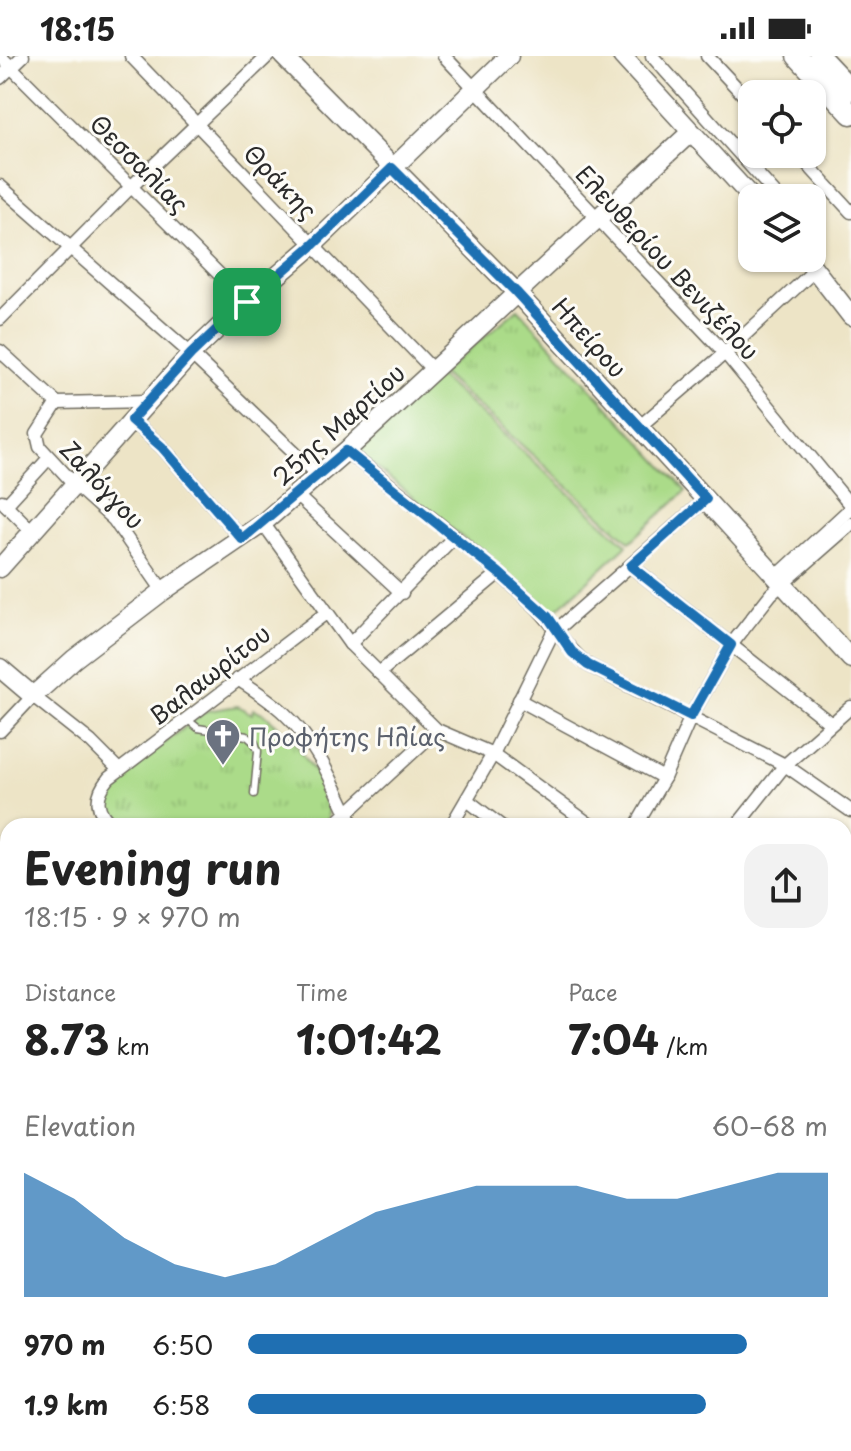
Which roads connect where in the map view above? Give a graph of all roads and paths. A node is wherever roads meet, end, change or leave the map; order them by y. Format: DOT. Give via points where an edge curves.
graph roads {
  1 [pos="0,56"];
  2 [pos="23,56"];
  3 [pos="131,56"];
  4 [pos="268,56"];
  5 [pos="283,56"];
  6 [pos="444,56"];
  7 [pos="509,56"];
  8 [pos="622,56"];
  9 [pos="652,56"];
  10 [pos="707,56"];
  11 [pos="797,56"];
  12 [pos="819,56"];
  13 [pos="11,67"];
  14 [pos="0,78"];
  15 [pos="474,89"];
  16 [pos="738,89"];
  17 [pos="851,90"];
  18 [pos="851,114"];
  19 [pos="197,125"];
  20 [pos="691,132"];
  21 [pos="392,168"];
  22 [pos="811,168"];
  23 [pos="739,184"];
  24 [pos="766,184"];
  25 [pos="0,186"];
  26 [pos="132,186"];
  27 [pos="851,212"];
  28 [pos="598,218"];
  29 [pos="313,245"];
  30 [pos="73,248"];
  31 [pos="803,272"];
  32 [pos="817,272"];
  33 [pos="516,292"];
  34 [pos="247,302"];
  35 [pos="851,316"];
  36 [pos="0,319"];
  37 [pos="0,351"];
  38 [pos="725,353"];
  39 [pos="191,354"];
  40 [pos="433,370"];
  41 [pos="149,401"];
  42 [pos="57,403"];
  43 [pos="131,420"];
  44 [pos="639,427"];
  45 [pos="346,451"];
  46 [pos="49,458"];
  47 [pos="317,474"];
  48 [pos="75,485"];
  49 [pos="295,494"];
  50 [pos="706,499"];
  51 [pos="3,502"];
  52 [pos="851,507"];
  53 [pos="263,523"];
  54 [pos="851,524"];
  55 [pos="33,532"];
  56 [pos="455,536"];
  57 [pos="242,539"];
  58 [pos="631,566"];
  59 [pos="0,568"];
  60 [pos="499,573"];
  61 [pos="780,581"];
  62 [pos="163,591"];
  63 [pos="402,593"];
  64 [pos="326,613"];
  65 [pos="557,630"];
  66 [pos="350,644"];
  67 [pos="731,645"];
  68 [pos="851,659"];
  69 [pos="0,668"];
  70 [pos="379,673"];
  71 [pos="238,679"];
  72 [pos="33,696"];
  73 [pos="519,700"];
  74 [pos="851,707"];
  75 [pos="691,716"];
  76 [pos="188,720"];
  77 [pos="830,723"];
  78 [pos="437,730"];
  79 [pos="0,731"];
  80 [pos="493,754"];
  81 [pos="785,765"];
  82 [pos="119,770"];
  83 [pos="664,778"];
  84 [pos="254,794"];
  85 [pos="467,800"];
  86 [pos="851,811"];
  87 [pos="347,813"];
  88 [pos="101,814"];
  89 [pos="97,818"];
  90 [pos="105,818"];
  91 [pos="342,818"];
  92 [pos="349,818"];
  93 [pos="456,818"];
  94 [pos="491,818"];
  95 [pos="581,818"];
  96 [pos="641,818"];
  97 [pos="743,818"];
  1 -- 13 [label="street, Θεσσαλίας"];
  2 -- 13 [label="street"];
  3 -- 19 [label="street, Θράκης"];
  4 -- 19 [label="street"];
  5 -- 21 [label="street, Ηπείρου"];
  6 -- 15 [label="street, Ελευθερίου Βενιζέλου"];
  7 -- 15 [label="street"];
  8 -- 20 [label="street"];
  9 -- 24 [label="street"];
  10 -- 16 [label="street"];
  11 -- 18 [label="main road"];
  12 -- 17 [label="main road"];
  13 -- 14 [label="street"];
  13 -- 26 [label="street, Θεσσαλίας"];
  15 -- 21 [label="street"];
  15 -- 28 [label="street, Ελευθερίου Βενιζέλου"];
  19 -- 26 [label="street"];
  19 -- 29 [label="street, Θράκης"];
  20 -- 23 [label="street"];
  20 -- 28 [label="street, 25ης Μαρτίου"];
  21 -- 29 [label="street"];
  21 -- 33 [label="street, Ηπείρου"];
  22 -- 27 [label="street"];
  25 -- 30 [label="street"];
  26 -- 30 [label="street"];
  26 -- 34 [label="street, Θεσσαλίας"];
  28 -- 33 [label="street, 25ης Μαρτίου"];
  28 -- 38 [label="street, Ελευθερίου Βενιζέλου"];
  29 -- 34 [label="street"];
  29 -- 40 [label="street, Θράκης"];
  30 -- 36 [label="street"];
  30 -- 39 [label="street"];
  31 -- 38 [label="street"];
  32 -- 35 [label="street"];
  33 -- 40 [label="street, 25ης Μαρτίου"];
  33 -- 44 [label="street, Ηπείρου"];
  34 -- 39 [label="street"];
  37 -- 42 [label="street"];
  38 -- 44 [label="street"];
  38 -- 52 [label="street, Ελευθερίου Βενιζέλου"];
  39 -- 41 [label="street"];
  39 -- 47 [label="street"];
  40 -- 45 [label="street, 25ης Μαρτίου"];
  41 -- 42 [label="street"];
  41 -- 43 [label="street"];
  42 -- 46 [label="street, Ζαλόγγου" via="37,434"];
  43 -- 48 [label="street"];
  43 -- 57 [label="street" via="162,447"];
  44 -- 50 [label="street, Ηπείρου"];
  45 -- 47 [label="street, 25ης Μαρτίου"];
  45 -- 56 [label="street"];
  46 -- 48 [label="street, Ζαλόγγου"];
  46 -- 51 [label="street"];
  47 -- 49 [label="street, 25ης Μαρτίου"];
  48 -- 55 [label="street"];
  48 -- 62 [label="street, Ζαλόγγου" via="114,520"];
  49 -- 53 [label="street, 25ης Μαρτίου"];
  49 -- 63 [label="street"];
  50 -- 58 [label="street"];
  50 -- 61 [label="street, Ηπείρου"];
  51 -- 55 [label="street"];
  52 -- 61 [label="street"];
  53 -- 57 [label="street, 25ης Μαρτίου"];
  53 -- 64 [label="street"];
  54 -- 61 [label="street"];
  55 -- 59 [label="street"];
  56 -- 60 [label="street"];
  56 -- 63 [label="street"];
  57 -- 62 [label="street, 25ης Μαρτίου"];
  58 -- 65 [label="street"];
  58 -- 67 [label="street"];
  60 -- 65 [label="street"];
  60 -- 70 [label="street"];
  61 -- 67 [label="street"];
  61 -- 68 [label="street, Ηπείρου"];
  62 -- 72 [label="street, 25ης Μαρτίου"];
  63 -- 66 [label="street"];
  64 -- 66 [label="street"];
  64 -- 71 [label="street, Βαλαωρίτου"];
  65 -- 73 [label="street"];
  65 -- 75 [label="street" via="588,665"];
  66 -- 70 [label="street"];
  67 -- 75 [label="street"];
  67 -- 77 [label="street"];
  69 -- 72 [label="street"];
  70 -- 78 [label="street"];
  71 -- 76 [label="street, Βαλαωρίτου"];
  71 -- 87 [label="street" via="294,723 336,785"];
  72 -- 79 [label="street, 25ης Μαρτίου"];
  72 -- 82 [label="street"];
  73 -- 80 [label="street"];
  73 -- 83 [label="street"];
  74 -- 77 [label="street"];
  75 -- 81 [label="street"];
  75 -- 83 [label="street"];
  76 -- 82 [label="street, Βαλαωρίτου"];
  76 -- 84 [label="lane" via="198,728 247,736 255,743"];
  77 -- 81 [label="street"];
  78 -- 80 [label="street"];
  78 -- 87 [label="street"];
  80 -- 85 [label="street"];
  80 -- 95 [label="street"];
  81 -- 86 [label="street"];
  81 -- 97 [label="street"];
  82 -- 88 [label="street" via="99,793"];
  83 -- 96 [label="street"];
  85 -- 93 [label="street"];
  85 -- 94 [label="street"];
  87 -- 91 [label="street"];
  87 -- 92 [label="street"];
  88 -- 89 [label="street"];
  88 -- 90 [label="street"];
}
